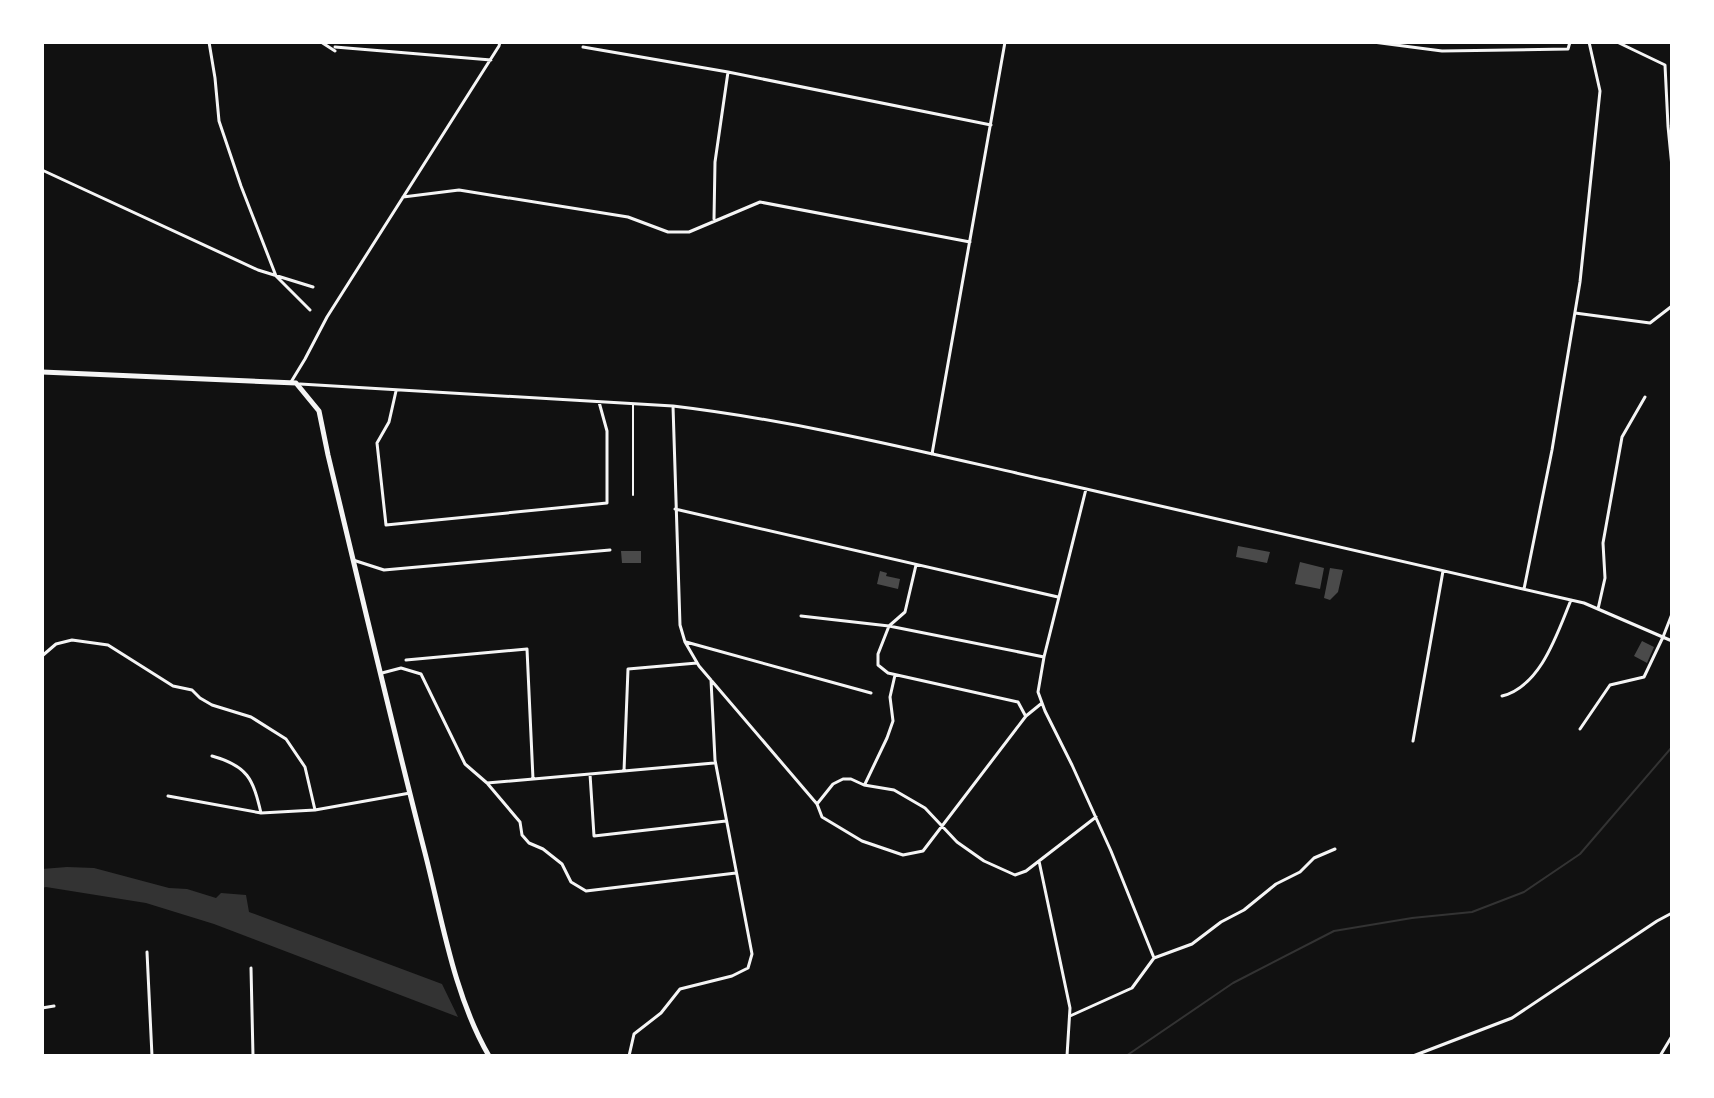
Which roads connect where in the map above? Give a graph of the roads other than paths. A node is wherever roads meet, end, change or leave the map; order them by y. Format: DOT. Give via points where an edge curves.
graph roads {
  1 [pos="209,42"];
  2 [pos="321,42"];
  3 [pos="500,42"];
  4 [pos="1005,42"];
  5 [pos="1373,42"];
  6 [pos="1570,42"];
  7 [pos="1589,42"];
  8 [pos="1617,42"];
  9 [pos="583,47"];
  10 [pos="491,60"];
  11 [pos="728,72"];
  12 [pos="991,125"];
  13 [pos="1672,167"];
  14 [pos="42,170"];
  15 [pos="403,197"];
  16 [pos="714,221"];
  17 [pos="970,242"];
  18 [pos="276,276"];
  19 [pos="313,287"];
  20 [pos="1672,306"];
  21 [pos="310,310"];
  22 [pos="1575,313"];
  23 [pos="42,372"];
  24 [pos="293,383"];
  25 [pos="396,391"];
  26 [pos="1645,397"];
  27 [pos="599,402"];
  28 [pos="633,404"];
  29 [pos="673,406"];
  30 [pos="932,454"];
  31 [pos="1086,489"];
  32 [pos="633,495"];
  33 [pos="675,509"];
  34 [pos="610,550"];
  35 [pos="353,560"];
  36 [pos="916,565"];
  37 [pos="1443,571"];
  38 [pos="1524,589"];
  39 [pos="1059,597"];
  40 [pos="1571,600"];
  41 [pos="1598,609"];
  42 [pos="1672,614"];
  43 [pos="801,616"];
  44 [pos="889,626"];
  45 [pos="1663,637"];
  46 [pos="1672,641"];
  47 [pos="685,642"];
  48 [pos="42,656"];
  49 [pos="1044,657"];
  50 [pos="406,660"];
  51 [pos="697,663"];
  52 [pos="381,673"];
  53 [pos="895,675"];
  54 [pos="711,680"];
  55 [pos="871,693"];
  56 [pos="1502,696"];
  57 [pos="1042,703"];
  58 [pos="1026,716"];
  59 [pos="1580,729"];
  60 [pos="1413,741"];
  61 [pos="212,756"];
  62 [pos="715,763"];
  63 [pos="624,771"];
  64 [pos="590,774"];
  65 [pos="533,779"];
  66 [pos="487,783"];
  67 [pos="864,785"];
  68 [pos="410,793"];
  69 [pos="168,796"];
  70 [pos="817,804"];
  71 [pos="315,810"];
  72 [pos="261,813"];
  73 [pos="1096,817"];
  74 [pos="726,821"];
  75 [pos="942,827"];
  76 [pos="1335,849"];
  77 [pos="1039,861"];
  78 [pos="736,873"];
  79 [pos="1672,913"];
  80 [pos="147,952"];
  81 [pos="1154,958"];
  82 [pos="251,968"];
  83 [pos="54,1006"];
  84 [pos="42,1008"];
  85 [pos="1070,1016"];
  86 [pos="1672,1036"];
  87 [pos="152,1056"];
  88 [pos="253,1056"];
  89 [pos="489,1056"];
  90 [pos="629,1056"];
  91 [pos="1067,1056"];
  92 [pos="1413,1056"];
  93 [pos="1660,1056"];
  1 -- 18 [label="street" via="219,121"];
  2 -- 10 [label="street" via="335,49"];
  3 -- 10 [label="street"];
  4 -- 12 [label="street"];
  5 -- 6 [label="street" via="1442,51 1568,49"];
  7 -- 22 [label="street" via="1600,91"];
  8 -- 13 [label="street" via="1665,65"];
  9 -- 11 [label="street"];
  10 -- 15 [label="street"];
  11 -- 12 [label="street"];
  11 -- 16 [label="street" via="715,162"];
  12 -- 17 [label="street"];
  14 -- 18 [label="street"];
  15 -- 16 [label="street" via="459,190 628,217 668,232 689,232"];
  15 -- 24 [label="street" via="327,317"];
  16 -- 17 [label="street" via="760,202"];
  17 -- 30 [label="street"];
  18 -- 19 [label="street"];
  18 -- 21 [label="street"];
  20 -- 22 [label="street" via="1650,323"];
  22 -- 38 [label="street"];
  23 -- 24 [label="main road"];
  24 -- 25 [label="street"];
  24 -- 35 [label="main road" via="319,411"];
  25 -- 27 [label="street"];
  25 -- 27 [label="street" via="389,422 377,443 386,525 607,503 607,431"];
  26 -- 41 [label="street" via="1622,437 1603,543 1605,578"];
  27 -- 28 [label="street"];
  28 -- 29 [label="street"];
  28 -- 32 [label="street"];
  29 -- 30 [label="street"];
  29 -- 33 [label="street"];
  30 -- 31 [label="street"];
  31 -- 37 [label="street"];
  31 -- 39 [label="street"];
  33 -- 36 [label="street"];
  33 -- 47 [label="street"];
  34 -- 35 [label="street" via="384,570"];
  35 -- 52 [label="main road"];
  36 -- 39 [label="street"];
  36 -- 44 [label="street" via="905,612"];
  37 -- 38 [label="street"];
  37 -- 60 [label="street"];
  38 -- 40 [label="street"];
  39 -- 49 [label="street"];
  40 -- 41 [label="street"];
  40 -- 56 [label="street" via="1528,683"];
  41 -- 45 [label="street"];
  42 -- 45 [label="street"];
  43 -- 44 [label="street"];
  44 -- 49 [label="street"];
  44 -- 53 [label="street" via="878,665"];
  45 -- 46 [label="street"];
  45 -- 59 [label="street" via="1644,677 1610,685"];
  47 -- 51 [label="street"];
  47 -- 55 [label="street"];
  48 -- 71 [label="street" via="72,640 108,645 173,686 251,717 286,739 305,767"];
  49 -- 57 [label="street" via="1038,692"];
  50 -- 65 [label="street" via="527,649"];
  51 -- 54 [label="street"];
  51 -- 63 [label="street" via="628,669"];
  52 -- 66 [label="street" via="401,668 421,674 465,764"];
  52 -- 68 [label="main road"];
  53 -- 58 [label="street" via="1018,702"];
  53 -- 67 [label="street" via="890,697 893,721"];
  54 -- 62 [label="street"];
  54 -- 70 [label="street"];
  57 -- 58 [label="street"];
  57 -- 73 [label="street"];
  58 -- 75 [label="street"];
  61 -- 72 [label="street" via="245,773"];
  62 -- 63 [label="street"];
  62 -- 74 [label="street"];
  63 -- 64 [label="street"];
  64 -- 65 [label="street"];
  64 -- 74 [label="street" via="594,836"];
  65 -- 66 [label="street"];
  66 -- 78 [label="street" via="520,822 529,843 562,864 571,882 586,891"];
  67 -- 70 [label="street" via="843,779"];
  67 -- 75 [label="street" via="894,790 925,808"];
  68 -- 71 [label="street"];
  68 -- 89 [label="main road" via="457,977"];
  69 -- 72 [label="street"];
  70 -- 75 [label="street" via="822,817 862,841 903,855 923,851"];
  71 -- 72 [label="street"];
  73 -- 77 [label="street"];
  73 -- 81 [label="street"];
  74 -- 78 [label="street"];
  75 -- 77 [label="street" via="984,861 1015,875"];
  76 -- 81 [label="street" via="1314,858 1192,944"];
  77 -- 85 [label="street"];
  78 -- 90 [label="street" via="752,954 748,968 680,989 634,1034"];
  79 -- 92 [label="street" via="1512,1018"];
  80 -- 87 [label="street"];
  81 -- 85 [label="street" via="1132,988"];
  82 -- 88 [label="street"];
  83 -- 84 [label="street"];
  85 -- 91 [label="street"];
  86 -- 93 [label="street"];
}
